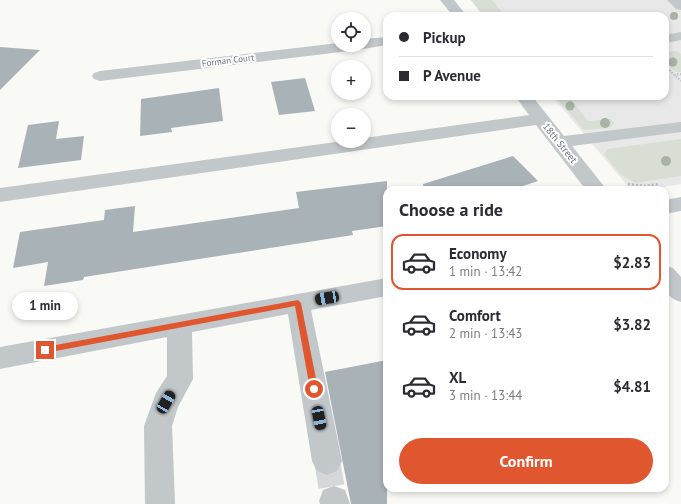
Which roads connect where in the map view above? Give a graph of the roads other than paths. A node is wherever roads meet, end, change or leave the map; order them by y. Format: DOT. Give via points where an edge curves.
graph roads {
  1 [pos="447,0"];
  2 [pos="674,0"];
  3 [pos="681,6"];
  4 [pos="457,12"];
  5 [pos="681,36"];
  6 [pos="669,38"];
  7 [pos="383,42"];
  8 [pos="371,43"];
  9 [pos="331,48"];
  10 [pos="100,76"];
  11 [pos="526,100"];
  12 [pos="542,119"];
  13 [pos="681,127"];
  14 [pos="560,142"];
  15 [pos="594,186"];
  16 [pos="0,194"];
  17 [pos="681,204"];
  18 [pos="669,206"];
  19 [pos="669,279"];
  20 [pos="383,288"];
  21 [pos="681,293"];
  22 [pos="298,303"];
  23 [pos="178,324"];
  24 [pos="0,358"];
  25 [pos="327,461"];
  26 [pos="160,504"];
  1 -- 4 [label="street"];
  2 -- 3 [label="street"];
  5 -- 6 [label="street"];
  7 -- 8 [label="street"];
  9 -- 10 [label="street, Forman Court"];
  11 -- 12 [label="street, 18th Street"];
  12 -- 14 [label="street, 18th Street"];
  12 -- 16 [label="street"];
  13 -- 14 [label="street"];
  14 -- 15 [label="street, 18th Street"];
  17 -- 18 [label="street"];
  19 -- 21 [label="street"];
  20 -- 22 [label="street"];
  22 -- 23 [label="street"];
  22 -- 25 [label="street"];
  23 -- 24 [label="street"];
  23 -- 26 [label="street" via="180,378 166,402 158,426"];
}
